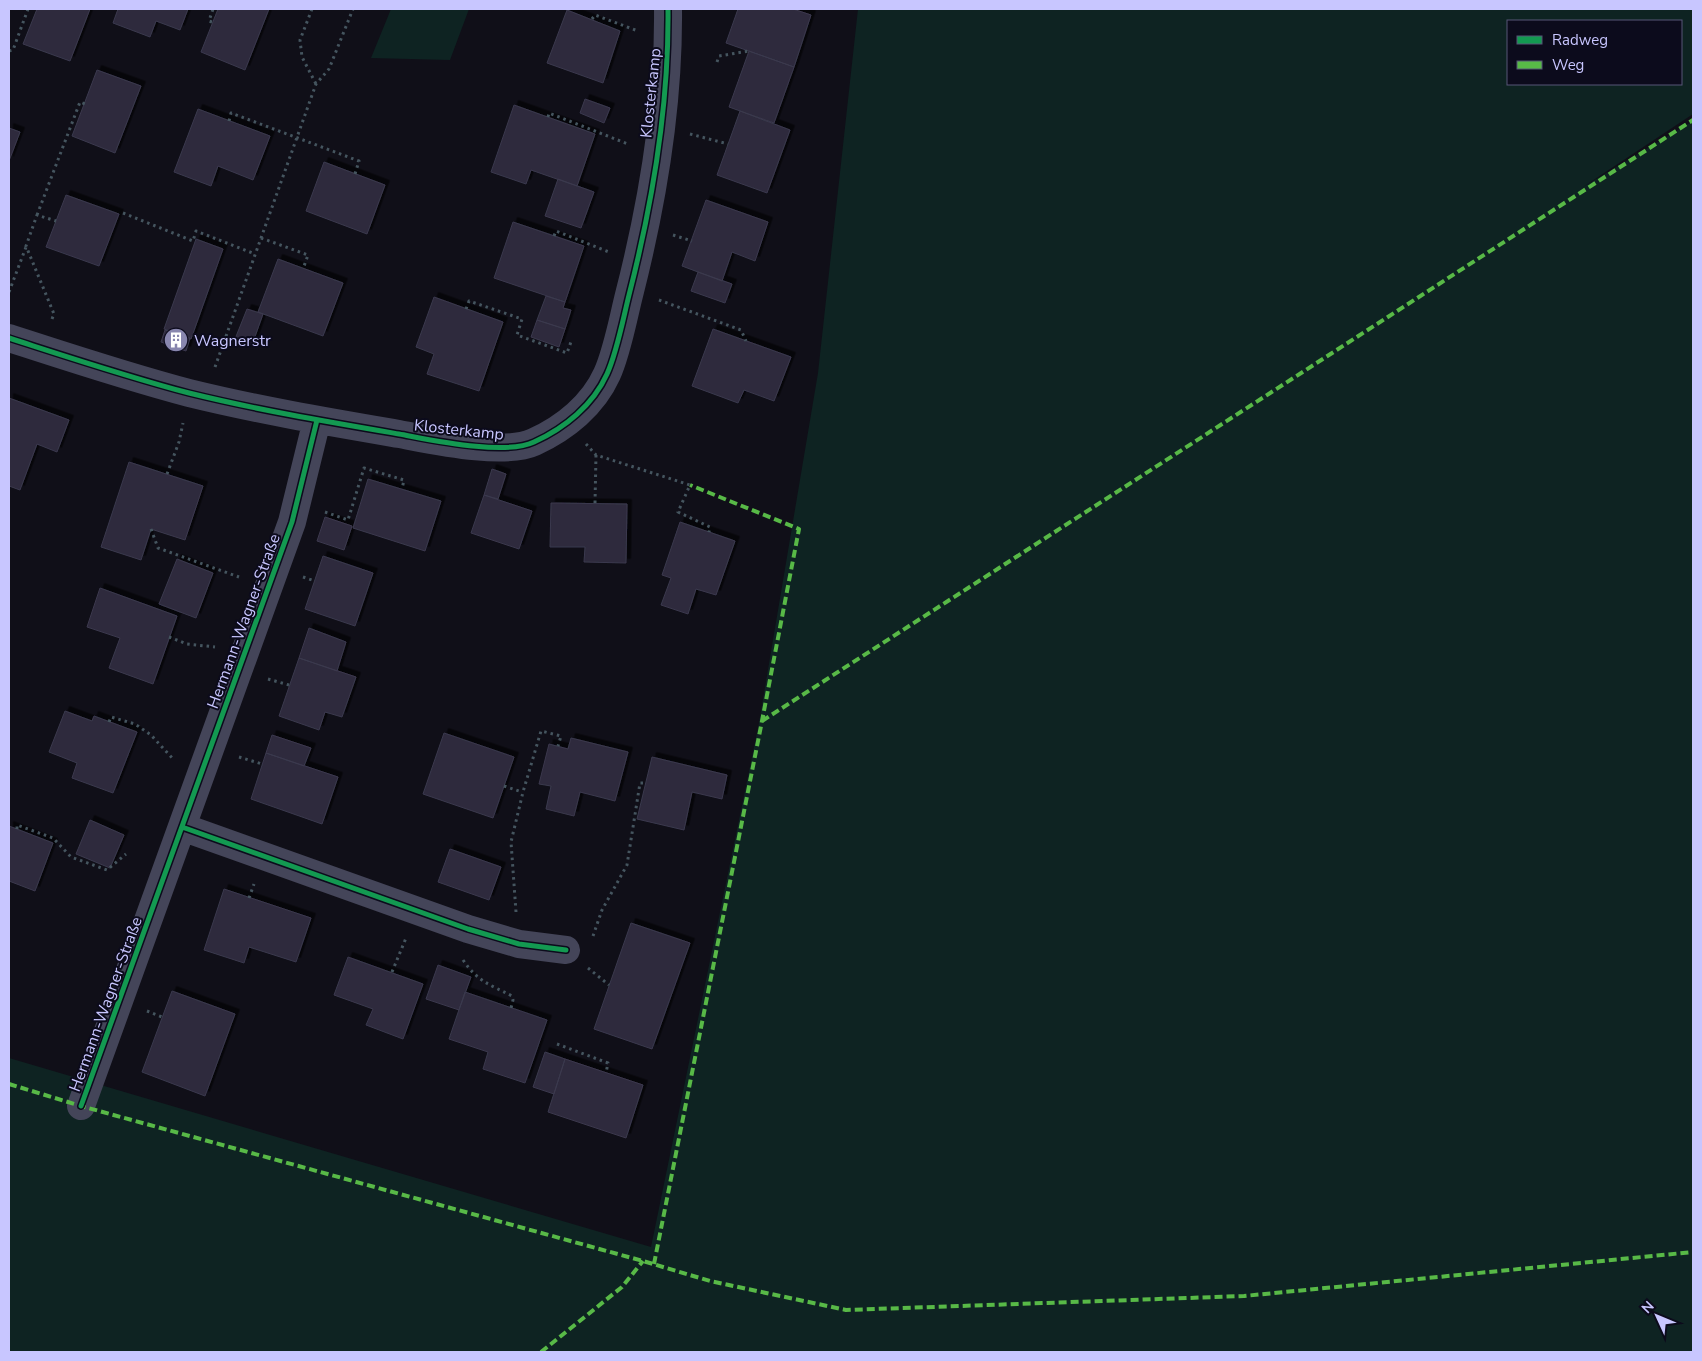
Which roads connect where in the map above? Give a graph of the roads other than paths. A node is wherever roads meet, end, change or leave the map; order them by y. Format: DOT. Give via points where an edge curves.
graph roads {
  1 [pos="668,9"];
  2 [pos="9,338"];
  3 [pos="317,420"];
  4 [pos="182,827"];
  5 [pos="574,957"];
  6 [pos="81,1106"];
  1 -- 3 [label="street, Klosterkamp" via="660,126 638,262 607,374 588,403 567,423 532,443 507,447 455,444"];
  2 -- 3 [label="street, Klosterkamp" via="197,394"];
  3 -- 4 [label="street, Hermann-Wagner-Straße" via="298,503"];
  4 -- 5 [label="street" via="468,929"];
  4 -- 6 [label="street, Hermann-Wagner-Straße"];
}
